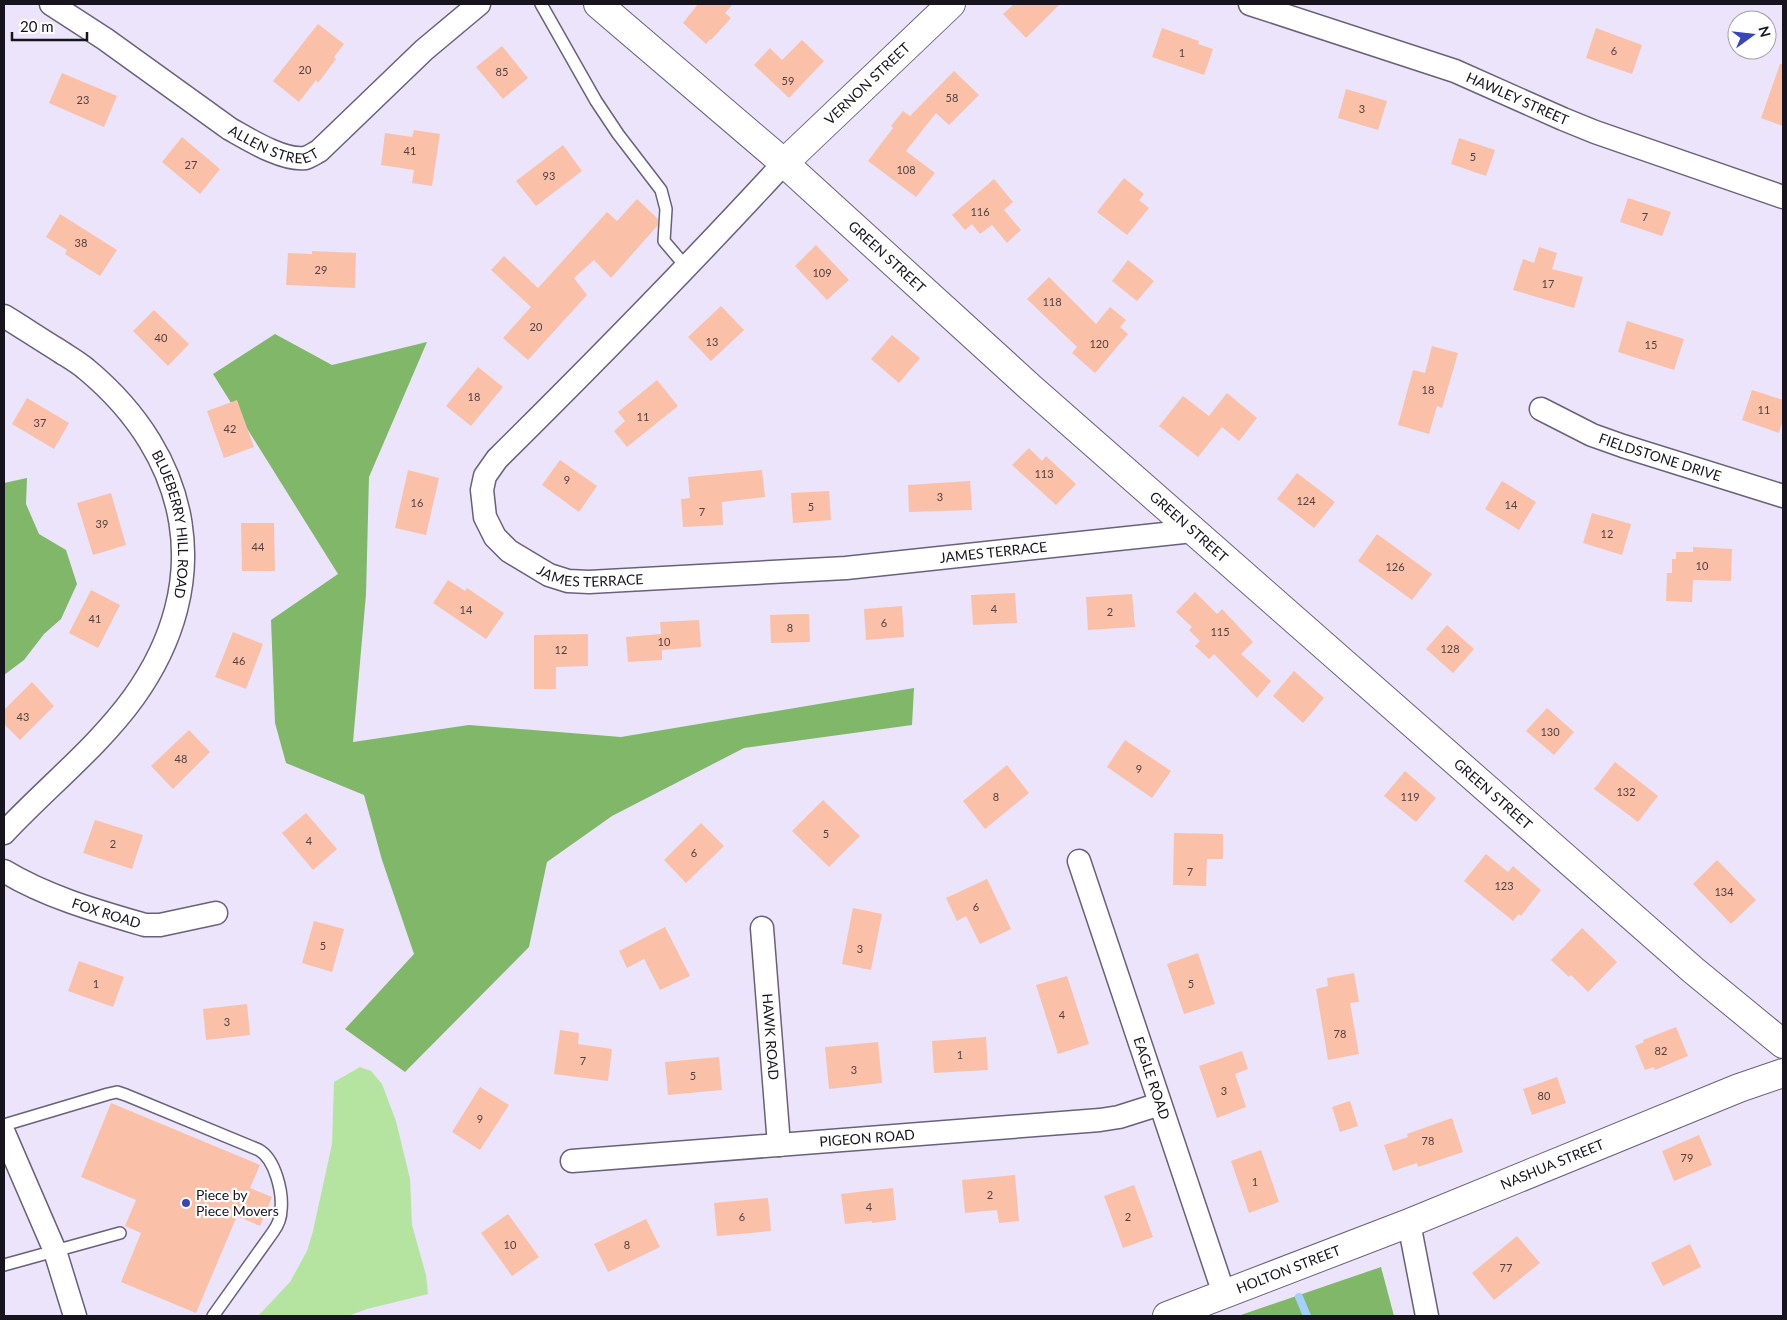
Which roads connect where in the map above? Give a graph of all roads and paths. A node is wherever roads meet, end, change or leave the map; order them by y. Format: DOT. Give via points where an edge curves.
graph roads {
  1 [pos="51,4"];
  2 [pos="479,4"];
  3 [pos="540,4"];
  4 [pos="598,4"];
  5 [pos="952,4"];
  6 [pos="1250,4"];
  7 [pos="784,164"];
  8 [pos="1783,197"];
  9 [pos="687,268"];
  10 [pos="4,316"];
  11 [pos="1541,410"];
  12 [pos="1783,496"];
  13 [pos="1193,532"];
  14 [pos="4,833"];
  15 [pos="1079,861"];
  16 [pos="4,871"];
  17 [pos="216,913"];
  18 [pos="762,928"];
  19 [pos="1783,1044"];
  20 [pos="1783,1074"];
  21 [pos="1160,1104"];
  22 [pos="4,1125"];
  23 [pos="4,1133"];
  24 [pos="779,1145"];
  25 [pos="572,1161"];
  26 [pos="1409,1223"];
  27 [pos="120,1233"];
  28 [pos="55,1250"];
  29 [pos="4,1265"];
  30 [pos="1224,1294"];
  31 [pos="75,1316"];
  32 [pos="213,1316"];
  33 [pos="1167,1316"];
  34 [pos="1427,1316"];
  1 -- 2 [label="street, ALLEN STREET" via="230,129 276,152 305,158 319,151 424,50"];
  3 -- 9 [label="lane" via="596,101 661,190 666,209 664,241"];
  4 -- 7 [label="street, GREEN STREET"];
  5 -- 7 [label="street, VERNON STREET"];
  6 -- 8 [label="street, HAWLEY STREET" via="1455,71 1587,129"];
  7 -- 9 [label="street, JAMES TERRACE"];
  7 -- 13 [label="street, GREEN STREET"];
  9 -- 13 [label="street, JAMES TERRACE" via="497,459 485,476 483,508 495,537 509,551 549,575 568,581 589,582 846,568"];
  10 -- 14 [label="street, BLUEBERRY HILL ROAD" via="84,367 141,426 168,475 178,511 183,548 181,585 173,622 150,673 115,722"];
  11 -- 12 [label="street, FIELDSTONE DRIVE" via="1592,435"];
  13 -- 19 [label="street, GREEN STREET" via="1685,964"];
  15 -- 21 [label="street, EAGLE ROAD"];
  16 -- 17 [label="street, FOX ROAD" via="54,896 146,925"];
  18 -- 24 [label="street, HAWK ROAD"];
  20 -- 26 [label="street, NASHUA STREET" via="1724,1094"];
  21 -- 24 [label="street, PIGEON ROAD" via="1100,1120"];
  21 -- 30 [label="street, EAGLE ROAD"];
  22 -- 32 [label="lane" via="117,1092 266,1154 273,1164 281,1195 279,1221"];
  23 -- 28 [label="street"];
  24 -- 25 [label="street, PIGEON ROAD"];
  26 -- 30 [label="street, HOLTON STREET"];
  26 -- 34 [label="street"];
  27 -- 28 [label="lane"];
  28 -- 29 [label="lane"];
  28 -- 31 [label="street"];
  30 -- 33 [label="street, HOLTON STREET"];
}
